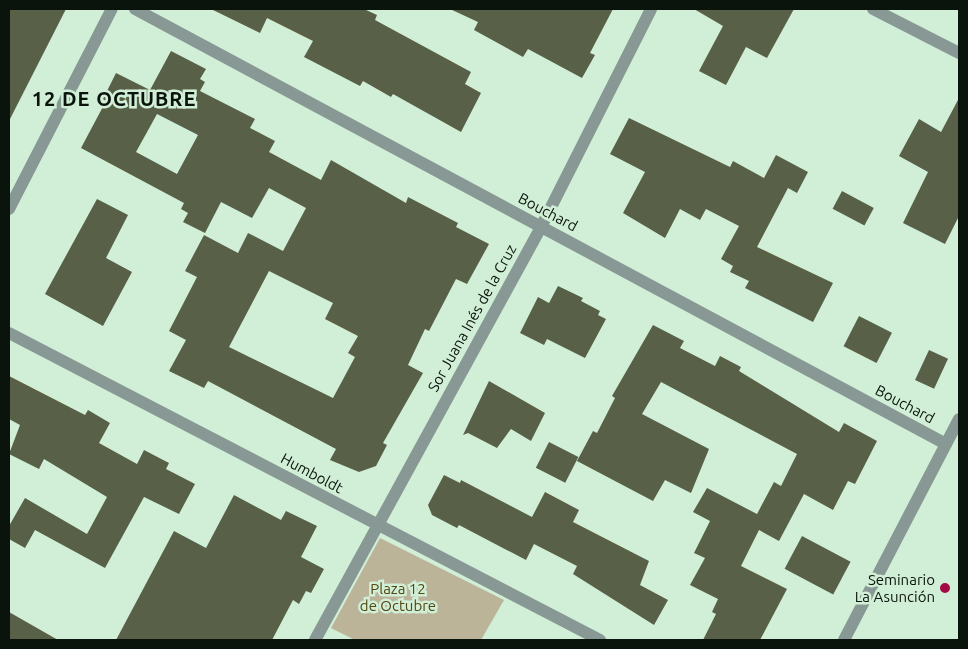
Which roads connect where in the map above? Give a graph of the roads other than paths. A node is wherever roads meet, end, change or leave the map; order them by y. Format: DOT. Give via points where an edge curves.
graph roads {
  1 [pos="112,9"];
  2 [pos="135,9"];
  3 [pos="651,9"];
  4 [pos="873,9"];
  5 [pos="959,52"];
  6 [pos="9,209"];
  7 [pos="541,227"];
  8 [pos="9,333"];
  9 [pos="959,419"];
  10 [pos="946,444"];
  11 [pos="376,525"];
  12 [pos="315,640"];
  13 [pos="600,640"];
  14 [pos="844,640"];
  1 -- 6 [label="street"];
  2 -- 7 [label="street, Bouchard"];
  3 -- 7 [label="street, Sor Juana Inés de la Cruz"];
  4 -- 5 [label="street"];
  7 -- 10 [label="street, Bouchard"];
  7 -- 11 [label="street, Sor Juana Inés de la Cruz"];
  8 -- 11 [label="street, Humboldt"];
  9 -- 10 [label="street"];
  10 -- 14 [label="street"];
  11 -- 12 [label="street, Sor Juana Inés de la Cruz"];
  11 -- 13 [label="street, Humboldt"];
}
